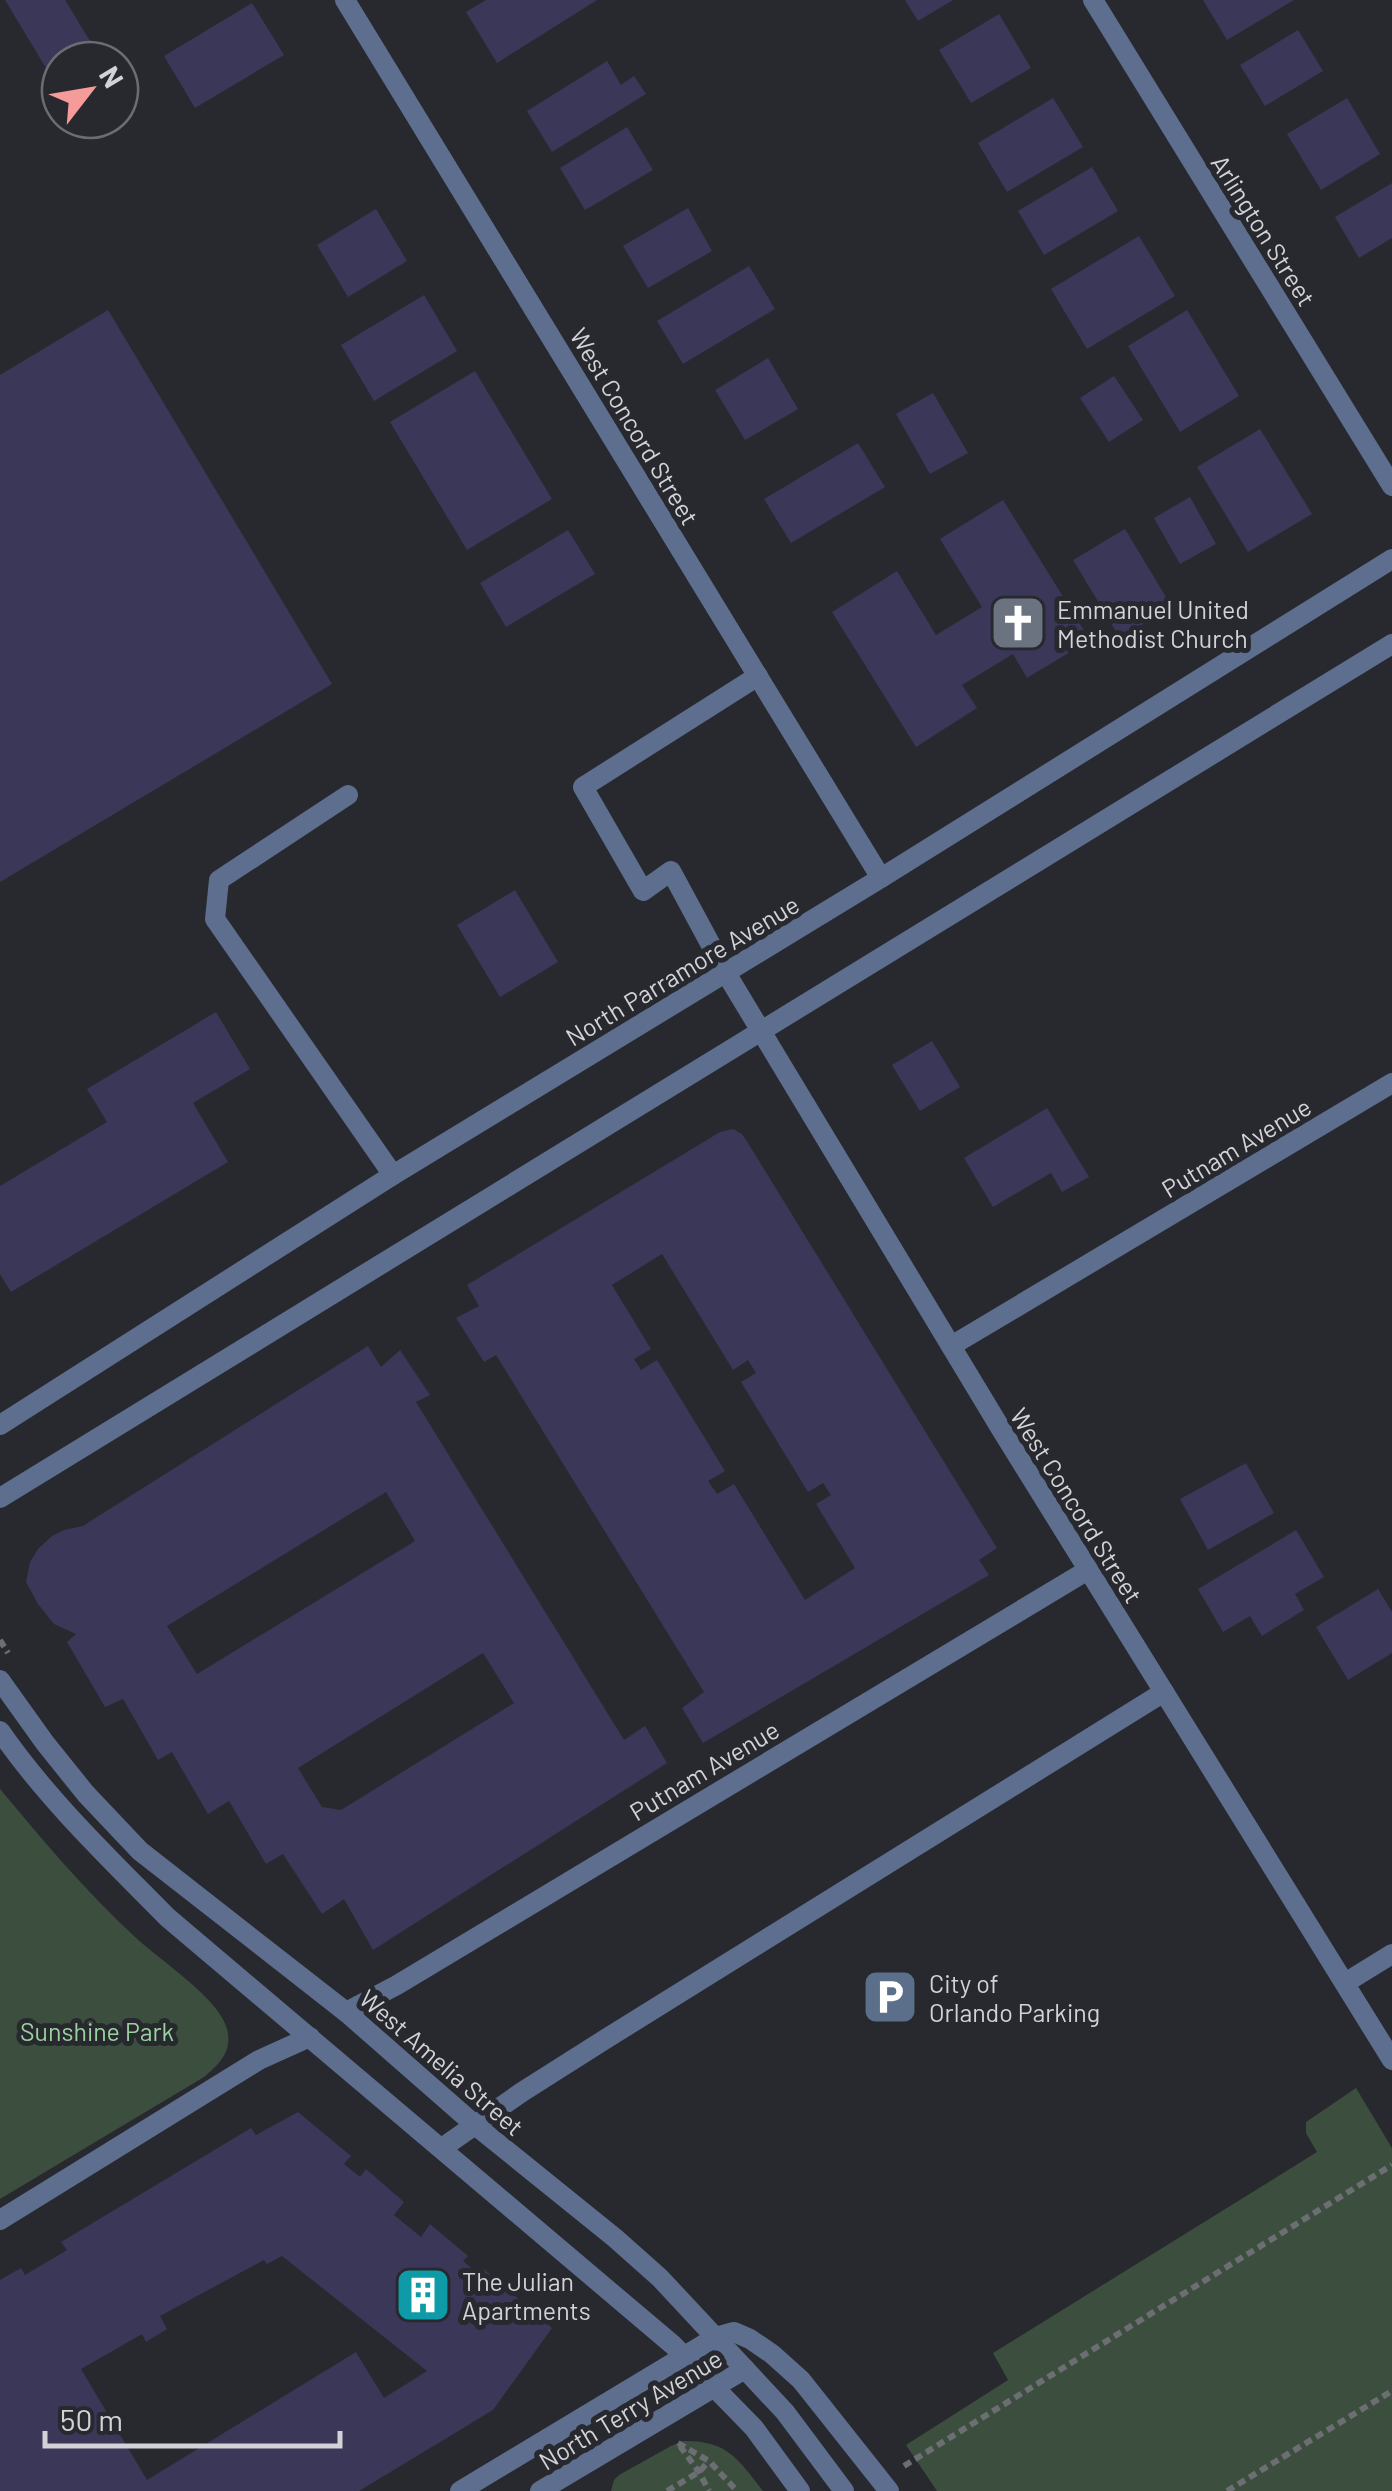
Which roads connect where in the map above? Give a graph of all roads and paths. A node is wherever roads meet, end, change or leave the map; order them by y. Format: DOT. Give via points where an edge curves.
graph roads {
  1 [pos="345,0"];
  2 [pos="1093,0"];
  3 [pos="1392,486"];
  4 [pos="1392,558"];
  5 [pos="1392,644"];
  6 [pos="758,676"];
  7 [pos="348,795"];
  8 [pos="881,878"];
  9 [pos="726,973"];
  10 [pos="761,1032"];
  11 [pos="1392,1083"];
  12 [pos="393,1175"];
  13 [pos="951,1346"];
  14 [pos="0,1425"];
  15 [pos="0,1498"];
  16 [pos="1088,1570"];
  17 [pos="0,1680"];
  18 [pos="1164,1692"];
  19 [pos="0,1731"];
  20 [pos="1392,1954"];
  21 [pos="1345,1983"];
  22 [pos="346,2012"];
  23 [pos="310,2037"];
  24 [pos="1392,2060"];
  25 [pos="475,2125"];
  26 [pos="442,2148"];
  27 [pos="1392,2166"];
  28 [pos="0,2220"];
  29 [pos="716,2338"];
  30 [pos="683,2356"];
  31 [pos="745,2369"];
  32 [pos="713,2388"];
  33 [pos="1392,2391"];
  34 [pos="709,2462"];
  35 [pos="904,2466"];
  36 [pos="698,2472"];
  37 [pos="460,2491"];
  38 [pos="540,2491"];
  39 [pos="666,2491"];
  40 [pos="709,2491"];
  41 [pos="737,2491"];
  42 [pos="800,2491"];
  43 [pos="844,2491"];
  44 [pos="889,2491"];
  45 [pos="1227,2491"];
  1 -- 6 [label="street, West Concord Street"];
  2 -- 3 [label="street, Arlington Street"];
  4 -- 8 [label="street, North Parramore Avenue"];
  5 -- 10 [label="street"];
  6 -- 8 [label="street, West Concord Street"];
  6 -- 9 [label="street, West Concord Street" via="583,788 643,890 671,871"];
  7 -- 12 [label="street" via="219,880 216,918"];
  8 -- 9 [label="street, North Parramore Avenue"];
  9 -- 10 [label="street, West Concord Street"];
  9 -- 12 [label="street, North Parramore Avenue"];
  10 -- 13 [label="street, West Concord Street"];
  10 -- 15 [label="street"];
  11 -- 13 [label="street, Putnam Avenue"];
  12 -- 14 [label="street, North Parramore Avenue"];
  13 -- 16 [label="street, West Concord Street"];
  16 -- 18 [label="street, West Concord Street"];
  16 -- 22 [label="street, Putnam Avenue"];
  17 -- 22 [label="street, West Amelia Street" via="76,1781 140,1851"];
  18 -- 21 [label="street, West Concord Street"];
  18 -- 25 [label="street"];
  19 -- 23 [label="street" via="167,1917"];
  20 -- 21 [label="street"];
  21 -- 24 [label="street, West Concord Street"];
  22 -- 25 [label="street, West Amelia Street"];
  23 -- 26 [label="street"];
  23 -- 28 [label="street" via="259,2060"];
  25 -- 26 [label="street"];
  25 -- 29 [label="street, West Amelia Street" via="615,2238"];
  26 -- 30 [label="street"];
  27 -- 35 [label="path"];
  29 -- 30 [label="street"];
  29 -- 31 [label="street, West Amelia Street"];
  29 -- 44 [label="street" via="734,2332 750,2339 802,2380"];
  30 -- 32 [label="street"];
  30 -- 37 [label="street"];
  31 -- 32 [label="street, North Terry Avenue"];
  31 -- 43 [label="street, West Amelia Street"];
  32 -- 38 [label="street, North Terry Avenue"];
  32 -- 42 [label="street" via="754,2428"];
  33 -- 45 [label="path"];
  34 -- 36 [label="path"];
  34 -- 36 [label="path" via="678,2443"];
  34 -- 41 [label="path"];
  36 -- 39 [label="path"];
  36 -- 40 [label="path"];
}
